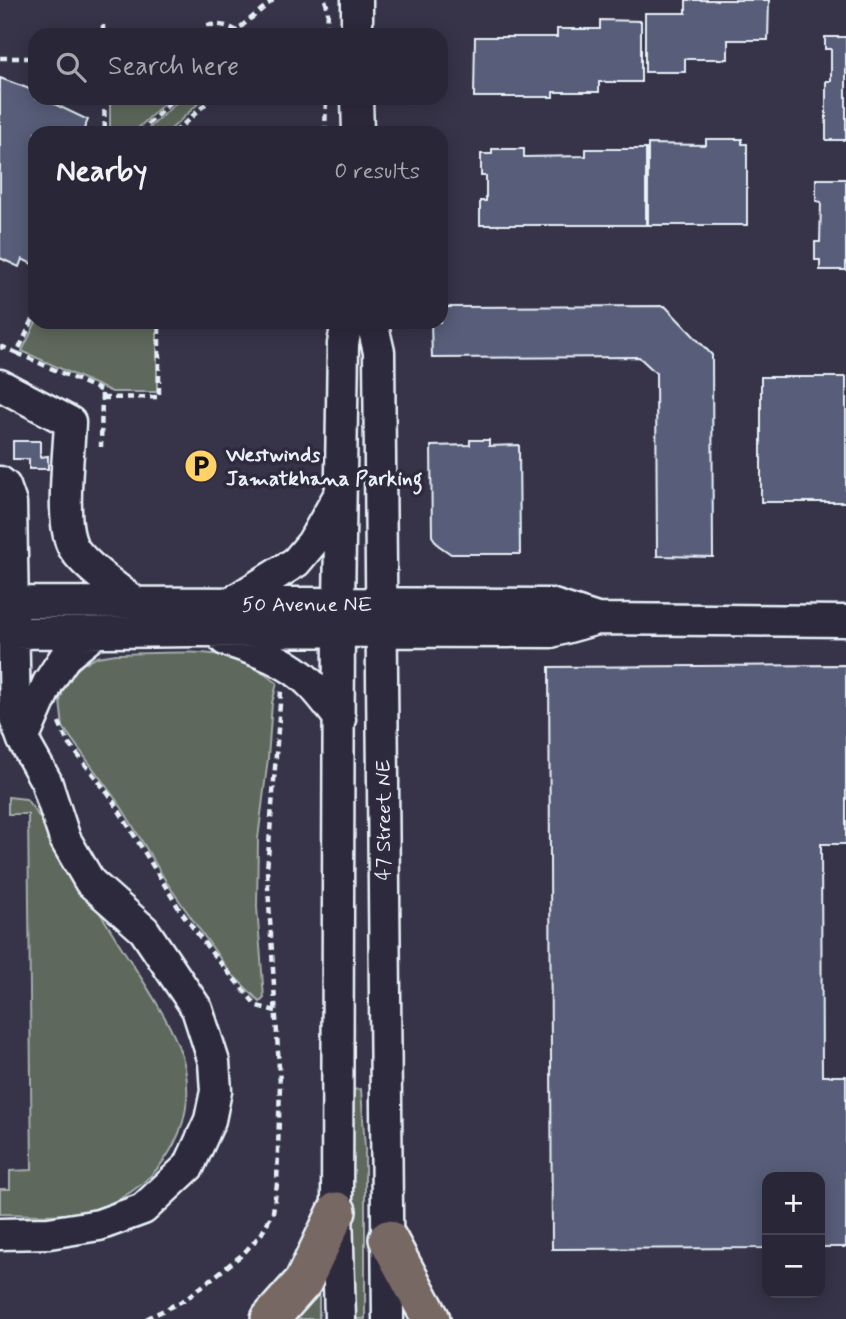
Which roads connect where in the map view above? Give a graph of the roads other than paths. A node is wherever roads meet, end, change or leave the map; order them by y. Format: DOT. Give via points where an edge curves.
graph roads {
  1 [pos="357,0"];
  2 [pos="357,28"];
  3 [pos="358,105"];
  4 [pos="358,126"];
  5 [pos="346,329"];
  6 [pos="374,329"];
  7 [pos="0,385"];
  8 [pos="0,482"];
  9 [pos="340,494"];
  10 [pos="14,602"];
  11 [pos="136,603"];
  12 [pos="230,604"];
  13 [pos="382,617"];
  14 [pos="339,618"];
  15 [pos="846,621"];
  16 [pos="198,631"];
  17 [pos="14,633"];
  18 [pos="95,633"];
  19 [pos="340,719"];
  20 [pos="23,740"];
  21 [pos="337,1211"];
  22 [pos="0,1234"];
  23 [pos="388,1239"];
  24 [pos="270,1319"];
  25 [pos="340,1319"];
  26 [pos="388,1319"];
  27 [pos="431,1319"];
  1 -- 2 [label="street"];
  3 -- 4 [label="street"];
  5 -- 9 [label="street, 47 Street NE"];
  6 -- 13 [label="street, 47 Street NE" via="379,352"];
  7 -- 11 [label="street" via="70,422 67,522 73,547"];
  8 -- 10 [label="street" via="11,503"];
  9 -- 12 [label="street" via="296,562"];
  9 -- 14 [label="street, 47 Street NE"];
  10 -- 11 [label="street, 50 Avenue NE"];
  10 -- 17 [label="street"];
  11 -- 12 [label="street, 50 Avenue NE"];
  12 -- 14 [label="street, 50 Avenue NE"];
  13 -- 14 [label="street, 50 Avenue NE"];
  13 -- 15 [label="street, 50 Avenue NE" via="550,604 597,619"];
  13 -- 23 [label="street, 47 Street NE"];
  14 -- 16 [label="street, 50 Avenue NE"];
  14 -- 19 [label="street, 47 Street NE"];
  16 -- 18 [label="street, 50 Avenue NE"];
  16 -- 19 [label="street" via="265,652 311,684"];
  17 -- 18 [label="street, 50 Avenue NE"];
  17 -- 20 [label="street" via="15,718"];
  18 -- 20 [label="street" via="65,657"];
  19 -- 21 [label="street, 47 Street NE"];
  20 -- 22 [label="street" via="46,781 65,839 90,881 144,930 197,1009 214,1062 216,1091 210,1120 188,1166 143,1209 99,1226"];
  21 -- 24 [label="main road" via="303,1282"];
  21 -- 25 [label="street, 47 Street NE"];
  23 -- 26 [label="street, 47 Street NE"];
  23 -- 27 [label="main road"];
}
